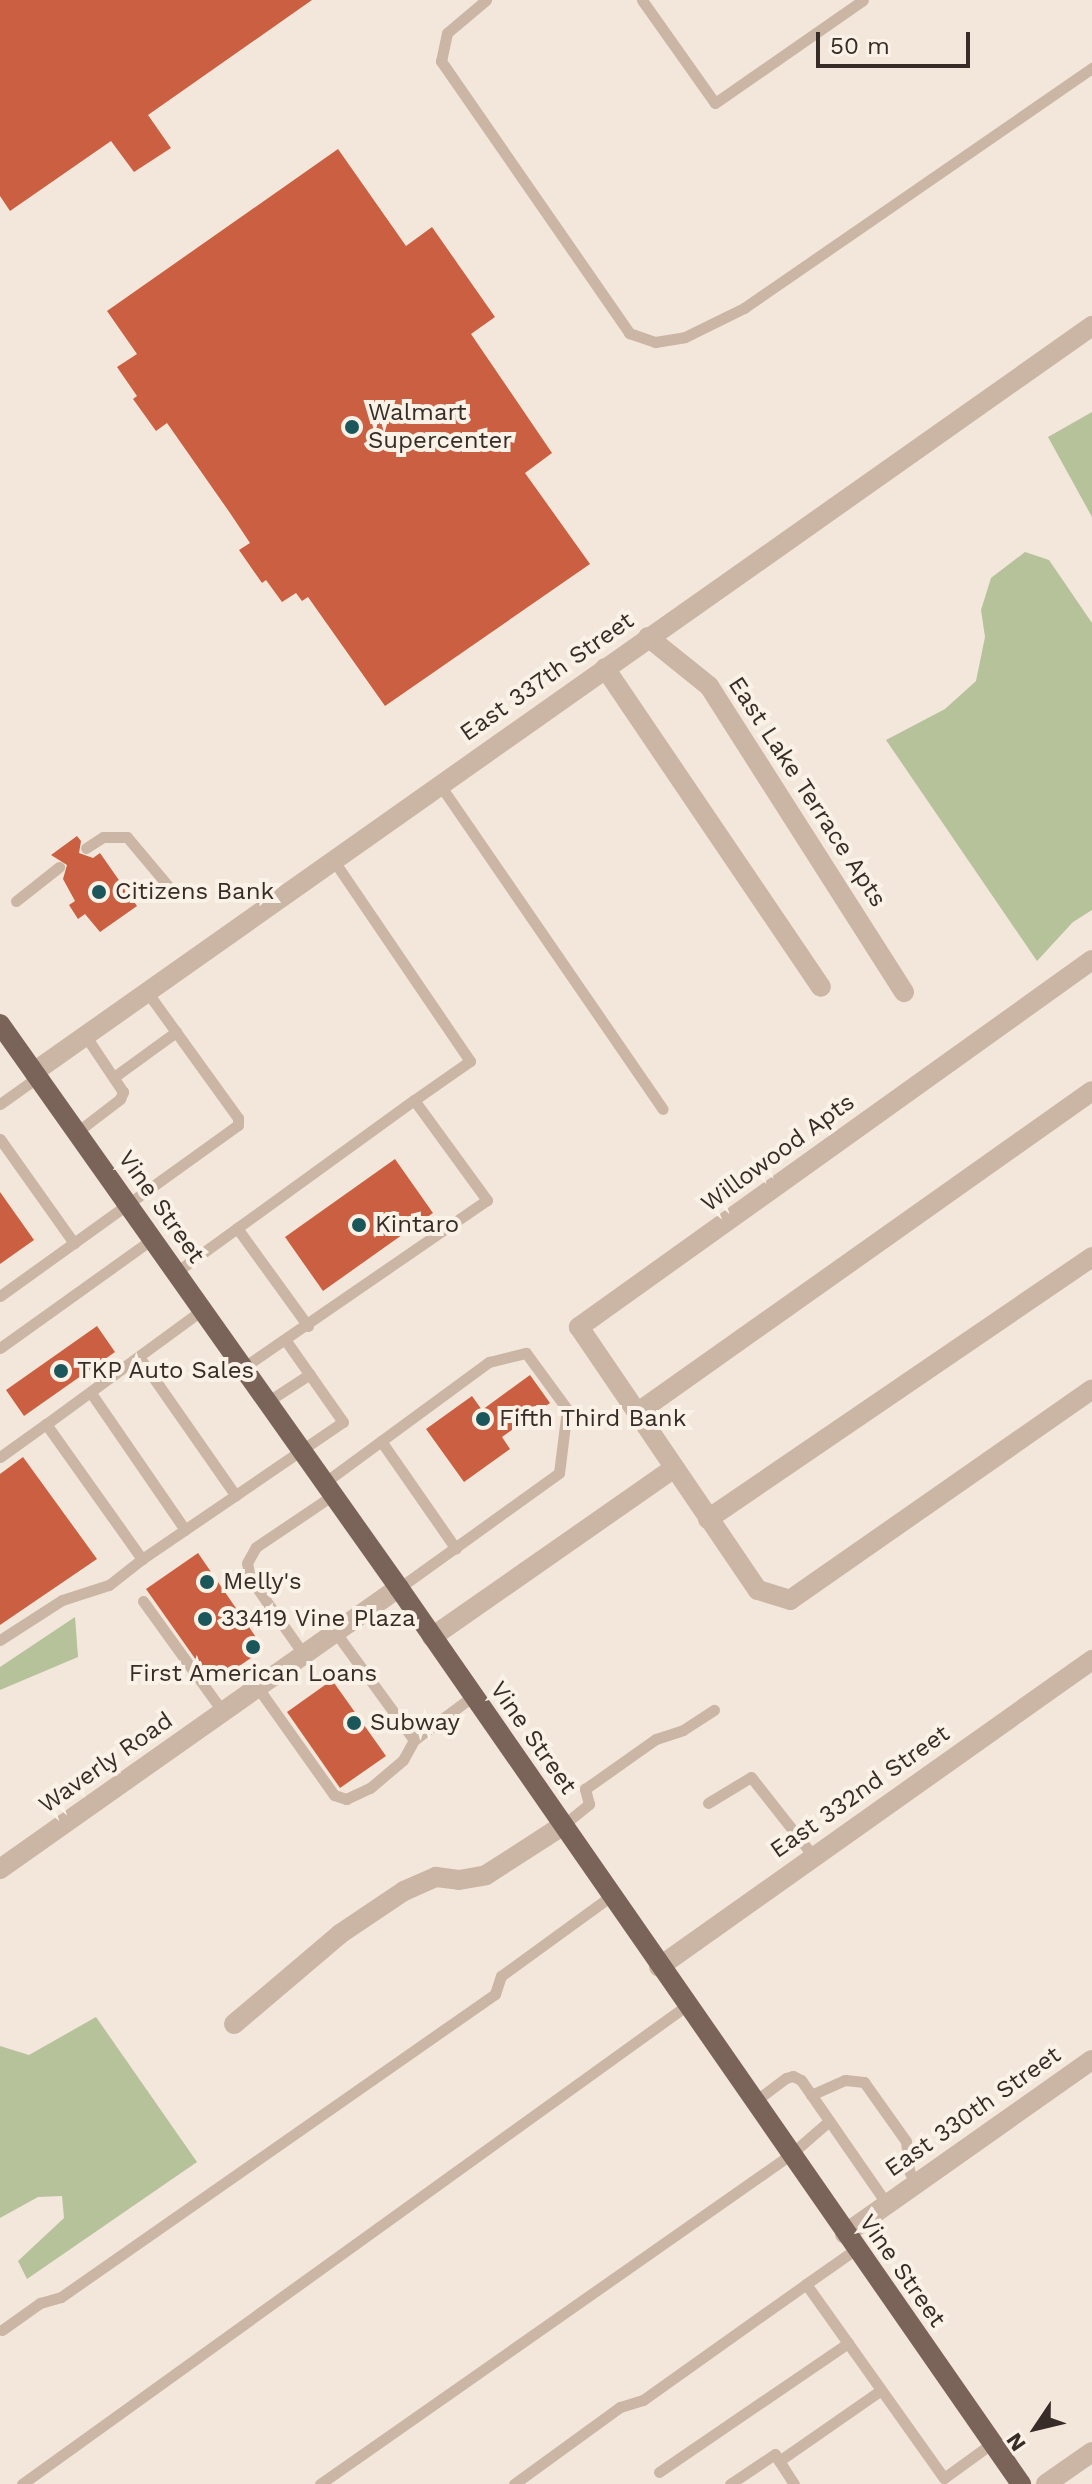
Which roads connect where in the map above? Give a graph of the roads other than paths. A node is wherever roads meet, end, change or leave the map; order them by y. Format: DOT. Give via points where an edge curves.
graph roads {
  1 [pos="486,0"];
  2 [pos="642,0"];
  3 [pos="863,0"];
  4 [pos="1092,68"];
  5 [pos="1092,326"];
  6 [pos="648,637"];
  7 [pos="605,668"];
  8 [pos="440,785"];
  9 [pos="86,848"];
  10 [pos="334,861"];
  11 [pos="59,867"];
  12 [pos="169,887"];
  13 [pos="16,901"];
  14 [pos="1092,960"];
  15 [pos="821,987"];
  16 [pos="147,992"];
  17 [pos="904,992"];
  18 [pos="0,1024"];
  19 [pos="176,1032"];
  20 [pos="85,1035"];
  21 [pos="36,1074"];
  22 [pos="114,1077"];
  23 [pos="1092,1091"];
  24 [pos="414,1100"];
  25 [pos="0,1104"];
  26 [pos="663,1109"];
  27 [pos="77,1132"];
  28 [pos="0,1139"];
  29 [pos="128,1206"];
  30 [pos="237,1228"];
  31 [pos="152,1239"];
  32 [pos="74,1243"];
  33 [pos="1092,1257"];
  34 [pos="175,1273"];
  35 [pos="0,1296"];
  36 [pos="202,1310"];
  37 [pos="308,1326"];
  38 [pos="286,1341"];
  39 [pos="0,1348"];
  40 [pos="139,1357"];
  41 [pos="243,1368"];
  42 [pos="310,1374"];
  43 [pos="1092,1389"];
  44 [pos="91,1393"];
  45 [pos="267,1402"];
  46 [pos="637,1413"];
  47 [pos="46,1424"];
  48 [pos="381,1441"];
  49 [pos="302,1451"];
  50 [pos="0,1457"];
  51 [pos="673,1469"];
  52 [pos="329,1489"];
  53 [pos="236,1496"];
  54 [pos="708,1519"];
  55 [pos="185,1530"];
  56 [pos="456,1549"];
  57 [pos="142,1559"];
  58 [pos="399,1588"];
  59 [pos="143,1601"];
  60 [pos="336,1633"];
  61 [pos="432,1637"];
  62 [pos="0,1640"];
  63 [pos="304,1655"];
  64 [pos="1092,1660"];
  65 [pos="258,1688"];
  66 [pos="473,1696"];
  67 [pos="714,1710"];
  68 [pos="223,1712"];
  69 [pos="414,1740"];
  70 [pos="708,1803"];
  71 [pos="562,1826"];
  72 [pos="814,1857"];
  73 [pos="0,1869"];
  74 [pos="611,1896"];
  75 [pos="659,1967"];
  76 [pos="686,2006"];
  77 [pos="234,2024"];
  78 [pos="1092,2060"];
  79 [pos="811,2095"];
  80 [pos="753,2103"];
  81 [pos="829,2121"];
  82 [pos="790,2155"];
  83 [pos="916,2184"];
  84 [pos="887,2204"];
  85 [pos="850,2241"];
  86 [pos="806,2284"];
  87 [pos="2,2330"];
  88 [pos="848,2343"];
  89 [pos="881,2390"];
  90 [pos="991,2444"];
  91 [pos="1092,2452"];
  92 [pos="779,2461"];
  93 [pos="659,2472"];
  94 [pos="22,2484"];
  95 [pos="320,2484"];
  96 [pos="514,2484"];
  97 [pos="730,2484"];
  98 [pos="794,2484"];
  99 [pos="1021,2484"];
  100 [pos="1046,2484"];
  1 -- 4 [label="lane" via="447,33 441,61 629,333 655,342 685,337 744,308"];
  2 -- 3 [label="lane" via="715,103"];
  5 -- 6 [label="street, East 337th Street"];
  6 -- 7 [label="street, East 337th Street"];
  6 -- 17 [label="street, East Lake Terrace Apts" via="709,686"];
  7 -- 8 [label="street, East 337th Street"];
  7 -- 15 [label="street"];
  8 -- 10 [label="street, East 337th Street"];
  8 -- 26 [label="lane"];
  9 -- 12 [label="lane" via="103,837 127,837"];
  10 -- 16 [label="street, East 337th Street"];
  10 -- 24 [label="lane" via="470,1061"];
  11 -- 13 [label="lane"];
  14 -- 46 [label="street, Willowood Apts" via="579,1327"];
  16 -- 19 [label="lane"];
  16 -- 20 [label="street, East 337th Street"];
  18 -- 21 [label="main road, Vine Street"];
  19 -- 22 [label="lane"];
  19 -- 29 [label="lane" via="238,1125"];
  20 -- 21 [label="street, East 337th Street"];
  20 -- 22 [label="lane"];
  21 -- 25 [label="lane"];
  21 -- 27 [label="main road, Vine Street"];
  22 -- 27 [label="lane" via="123,1092 120,1099"];
  23 -- 46 [label="street"];
  24 -- 30 [label="lane"];
  24 -- 37 [label="lane" via="487,1200"];
  27 -- 29 [label="main road, Vine Street"];
  28 -- 32 [label="lane"];
  29 -- 31 [label="main road, Vine Street"];
  29 -- 32 [label="lane"];
  30 -- 34 [label="lane"];
  30 -- 37 [label="lane"];
  31 -- 34 [label="main road, Vine Street"];
  31 -- 39 [label="lane"];
  32 -- 35 [label="lane"];
  33 -- 54 [label="street"];
  34 -- 36 [label="main road, Vine Street"];
  36 -- 40 [label="lane"];
  36 -- 41 [label="main road, Vine Street"];
  37 -- 38 [label="lane"];
  38 -- 41 [label="lane"];
  38 -- 42 [label="lane"];
  40 -- 44 [label="lane"];
  40 -- 53 [label="lane"];
  41 -- 45 [label="main road, Vine Street"];
  42 -- 45 [label="lane"];
  42 -- 49 [label="lane" via="343,1422"];
  43 -- 54 [label="street, Willowood Apts" via="790,1600 758,1590"];
  44 -- 47 [label="lane"];
  44 -- 55 [label="lane"];
  45 -- 49 [label="main road, Vine Street"];
  46 -- 51 [label="street, Willowood Apts"];
  47 -- 50 [label="lane"];
  47 -- 57 [label="lane"];
  48 -- 52 [label="lane"];
  48 -- 56 [label="lane"];
  48 -- 56 [label="lane" via="489,1362 526,1353 567,1409 559,1473"];
  49 -- 52 [label="main road, Vine Street"];
  49 -- 53 [label="lane"];
  51 -- 54 [label="street, Willowood Apts"];
  51 -- 61 [label="street"];
  52 -- 58 [label="main road, Vine Street"];
  52 -- 63 [label="lane" via="256,1547 247,1563 250,1578"];
  53 -- 55 [label="lane"];
  55 -- 57 [label="lane"];
  56 -- 58 [label="lane"];
  57 -- 62 [label="lane" via="109,1585 62,1600"];
  58 -- 60 [label="street, Waverly Road"];
  58 -- 61 [label="main road, Vine Street"];
  59 -- 68 [label="lane"];
  60 -- 63 [label="street, Waverly Road"];
  60 -- 69 [label="lane"];
  61 -- 66 [label="main road, Vine Street"];
  63 -- 65 [label="street, Waverly Road"];
  64 -- 72 [label="street, East 332nd Street"];
  65 -- 68 [label="street, Waverly Road"];
  65 -- 69 [label="lane" via="334,1795 346,1799 370,1788 403,1760"];
  66 -- 69 [label="lane"];
  66 -- 71 [label="main road, Vine Street"];
  67 -- 71 [label="lane" via="683,1730 656,1739 585,1789 589,1804"];
  68 -- 73 [label="street, Waverly Road"];
  70 -- 72 [label="lane" via="751,1777"];
  71 -- 74 [label="main road, Vine Street"];
  71 -- 77 [label="street" via="486,1875 436,1877 404,1891 340,1934"];
  72 -- 75 [label="street, East 332nd Street"];
  74 -- 75 [label="main road, Vine Street"];
  74 -- 87 [label="lane" via="501,1976 495,1994 61,2297 40,2303"];
  75 -- 76 [label="main road, Vine Street"];
  76 -- 80 [label="main road, Vine Street"];
  76 -- 94 [label="lane"];
  78 -- 83 [label="street, East 330th Street"];
  79 -- 80 [label="lane" via="793,2076"];
  79 -- 81 [label="lane"];
  79 -- 83 [label="lane" via="845,2080 864,2082 906,2141"];
  80 -- 82 [label="main road, Vine Street"];
  81 -- 82 [label="lane"];
  81 -- 84 [label="lane"];
  82 -- 85 [label="main road, Vine Street"];
  82 -- 95 [label="lane"];
  83 -- 84 [label="street, East 330th Street"];
  84 -- 85 [label="street, East 330th Street"];
  85 -- 86 [label="lane"];
  85 -- 90 [label="main road, Vine Street"];
  86 -- 88 [label="lane"];
  86 -- 96 [label="lane"];
  88 -- 89 [label="lane"];
  88 -- 93 [label="lane"];
  89 -- 90 [label="lane" via="944,2478"];
  89 -- 92 [label="lane"];
  90 -- 99 [label="main road, Vine Street"];
  91 -- 100 [label="street"];
  92 -- 97 [label="lane" via="775,2454"];
  92 -- 98 [label="lane"];
}
